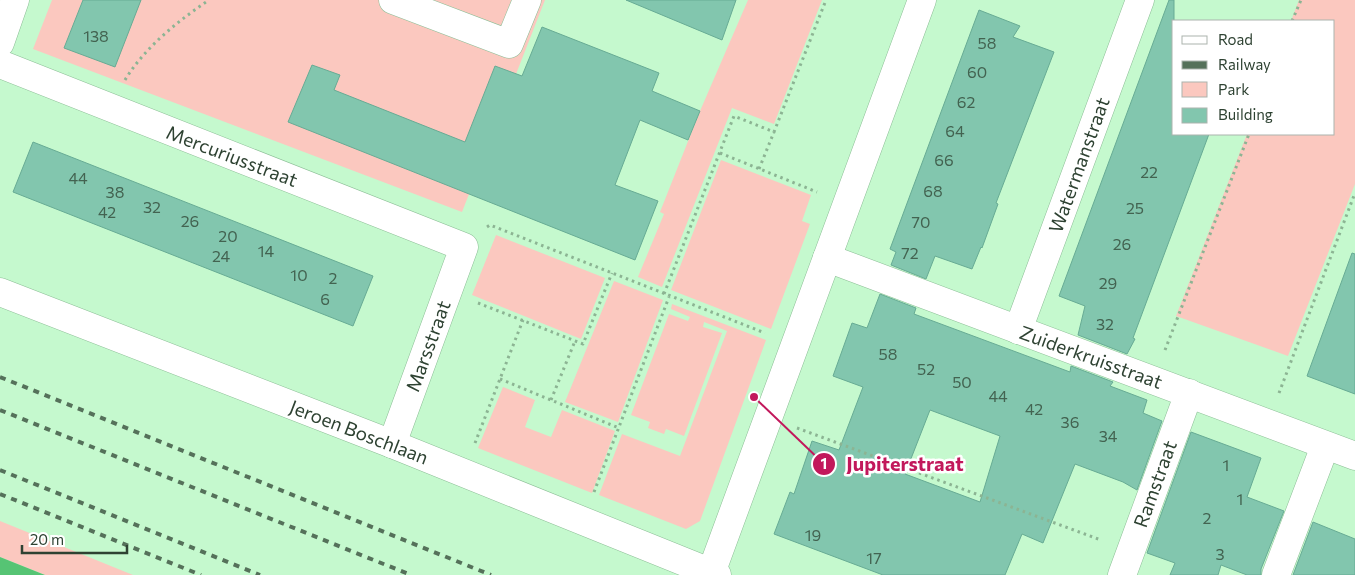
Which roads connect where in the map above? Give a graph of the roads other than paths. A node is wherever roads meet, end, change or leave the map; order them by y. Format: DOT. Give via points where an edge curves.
graph roads {
  1 [pos="15,0"];
  2 [pos="393,0"];
  3 [pos="527,0"];
  4 [pos="922,0"];
  5 [pos="1140,0"];
  6 [pos="0,44"];
  7 [pos="0,64"];
  8 [pos="464,247"];
  9 [pos="827,258"];
  10 [pos="0,292"];
  11 [pos="1018,330"];
  12 [pos="1189,393"];
  13 [pos="392,444"];
  14 [pos="1325,446"];
  15 [pos="1355,456"];
  16 [pos="1126,563"];
  17 [pos="714,574"];
  18 [pos="1276,575"];
  1 -- 6 [label="street"];
  2 -- 3 [label="street" via="509,44"];
  4 -- 9 [label="street"];
  5 -- 11 [label="street, Watermanstraat"];
  7 -- 8 [label="street, Mercuriusstraat"];
  8 -- 13 [label="street, Marsstraat"];
  9 -- 11 [label="street, Zuiderkruisstraat"];
  9 -- 17 [label="street"];
  10 -- 13 [label="street, Jeroen Boschlaan"];
  11 -- 12 [label="street, Zuiderkruisstraat"];
  12 -- 14 [label="street, Zuiderkruisstraat"];
  12 -- 16 [label="street, Ramstraat"];
  13 -- 17 [label="street, Jeroen Boschlaan"];
  14 -- 15 [label="street, Zuiderkruisstraat"];
  14 -- 18 [label="street"];
}
